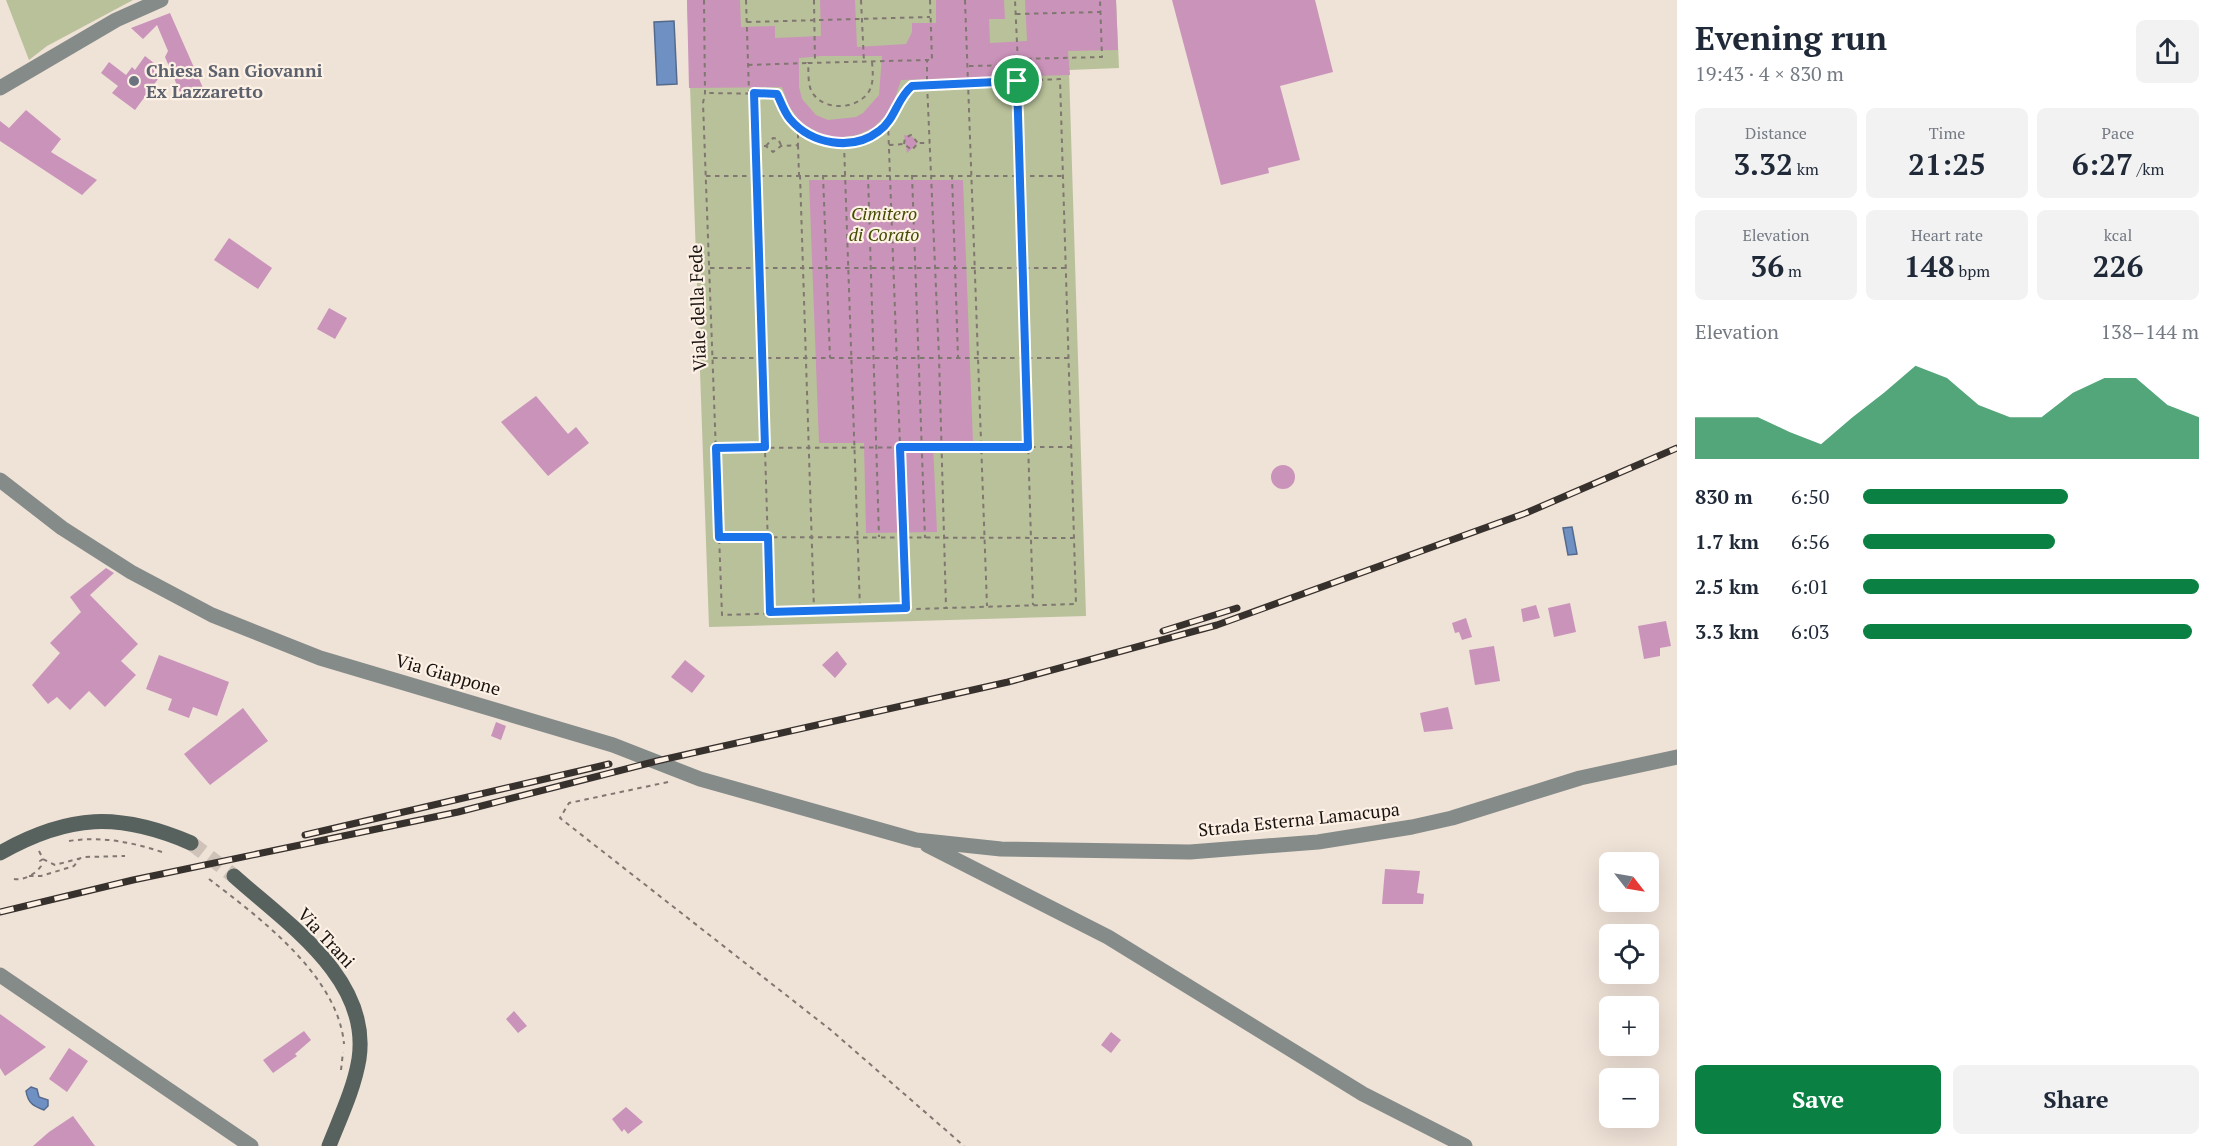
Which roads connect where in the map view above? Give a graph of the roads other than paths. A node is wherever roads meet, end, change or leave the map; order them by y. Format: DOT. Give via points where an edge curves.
graph roads {
  1 [pos="161,0"];
  2 [pos="0,88"];
  3 [pos="0,480"];
  4 [pos="1677,757"];
  5 [pos="916,840"];
  6 [pos="191,843"];
  7 [pos="0,853"];
  8 [pos="234,876"];
  9 [pos="0,975"];
  10 [pos="251,1146"];
  11 [pos="329,1146"];
  12 [pos="1465,1146"];
  1 -- 2 [label="street" via="116,20"];
  3 -- 5 [label="street, Via Giappone" via="62,528 131,572 212,615 320,658 613,745 700,779"];
  4 -- 5 [label="street, Strada Esterna Lamacupa" via="1580,778 1452,818 1318,842 1190,852 1001,849"];
  5 -- 12 [label="street" via="1108,937 1363,1094"];
  6 -- 7 [label="main road" via="134,823 107,820 77,822 43,831"];
  8 -- 11 [label="main road, Via Trani" via="329,964 354,1008 359,1057"];
  9 -- 10 [label="street"];
}
